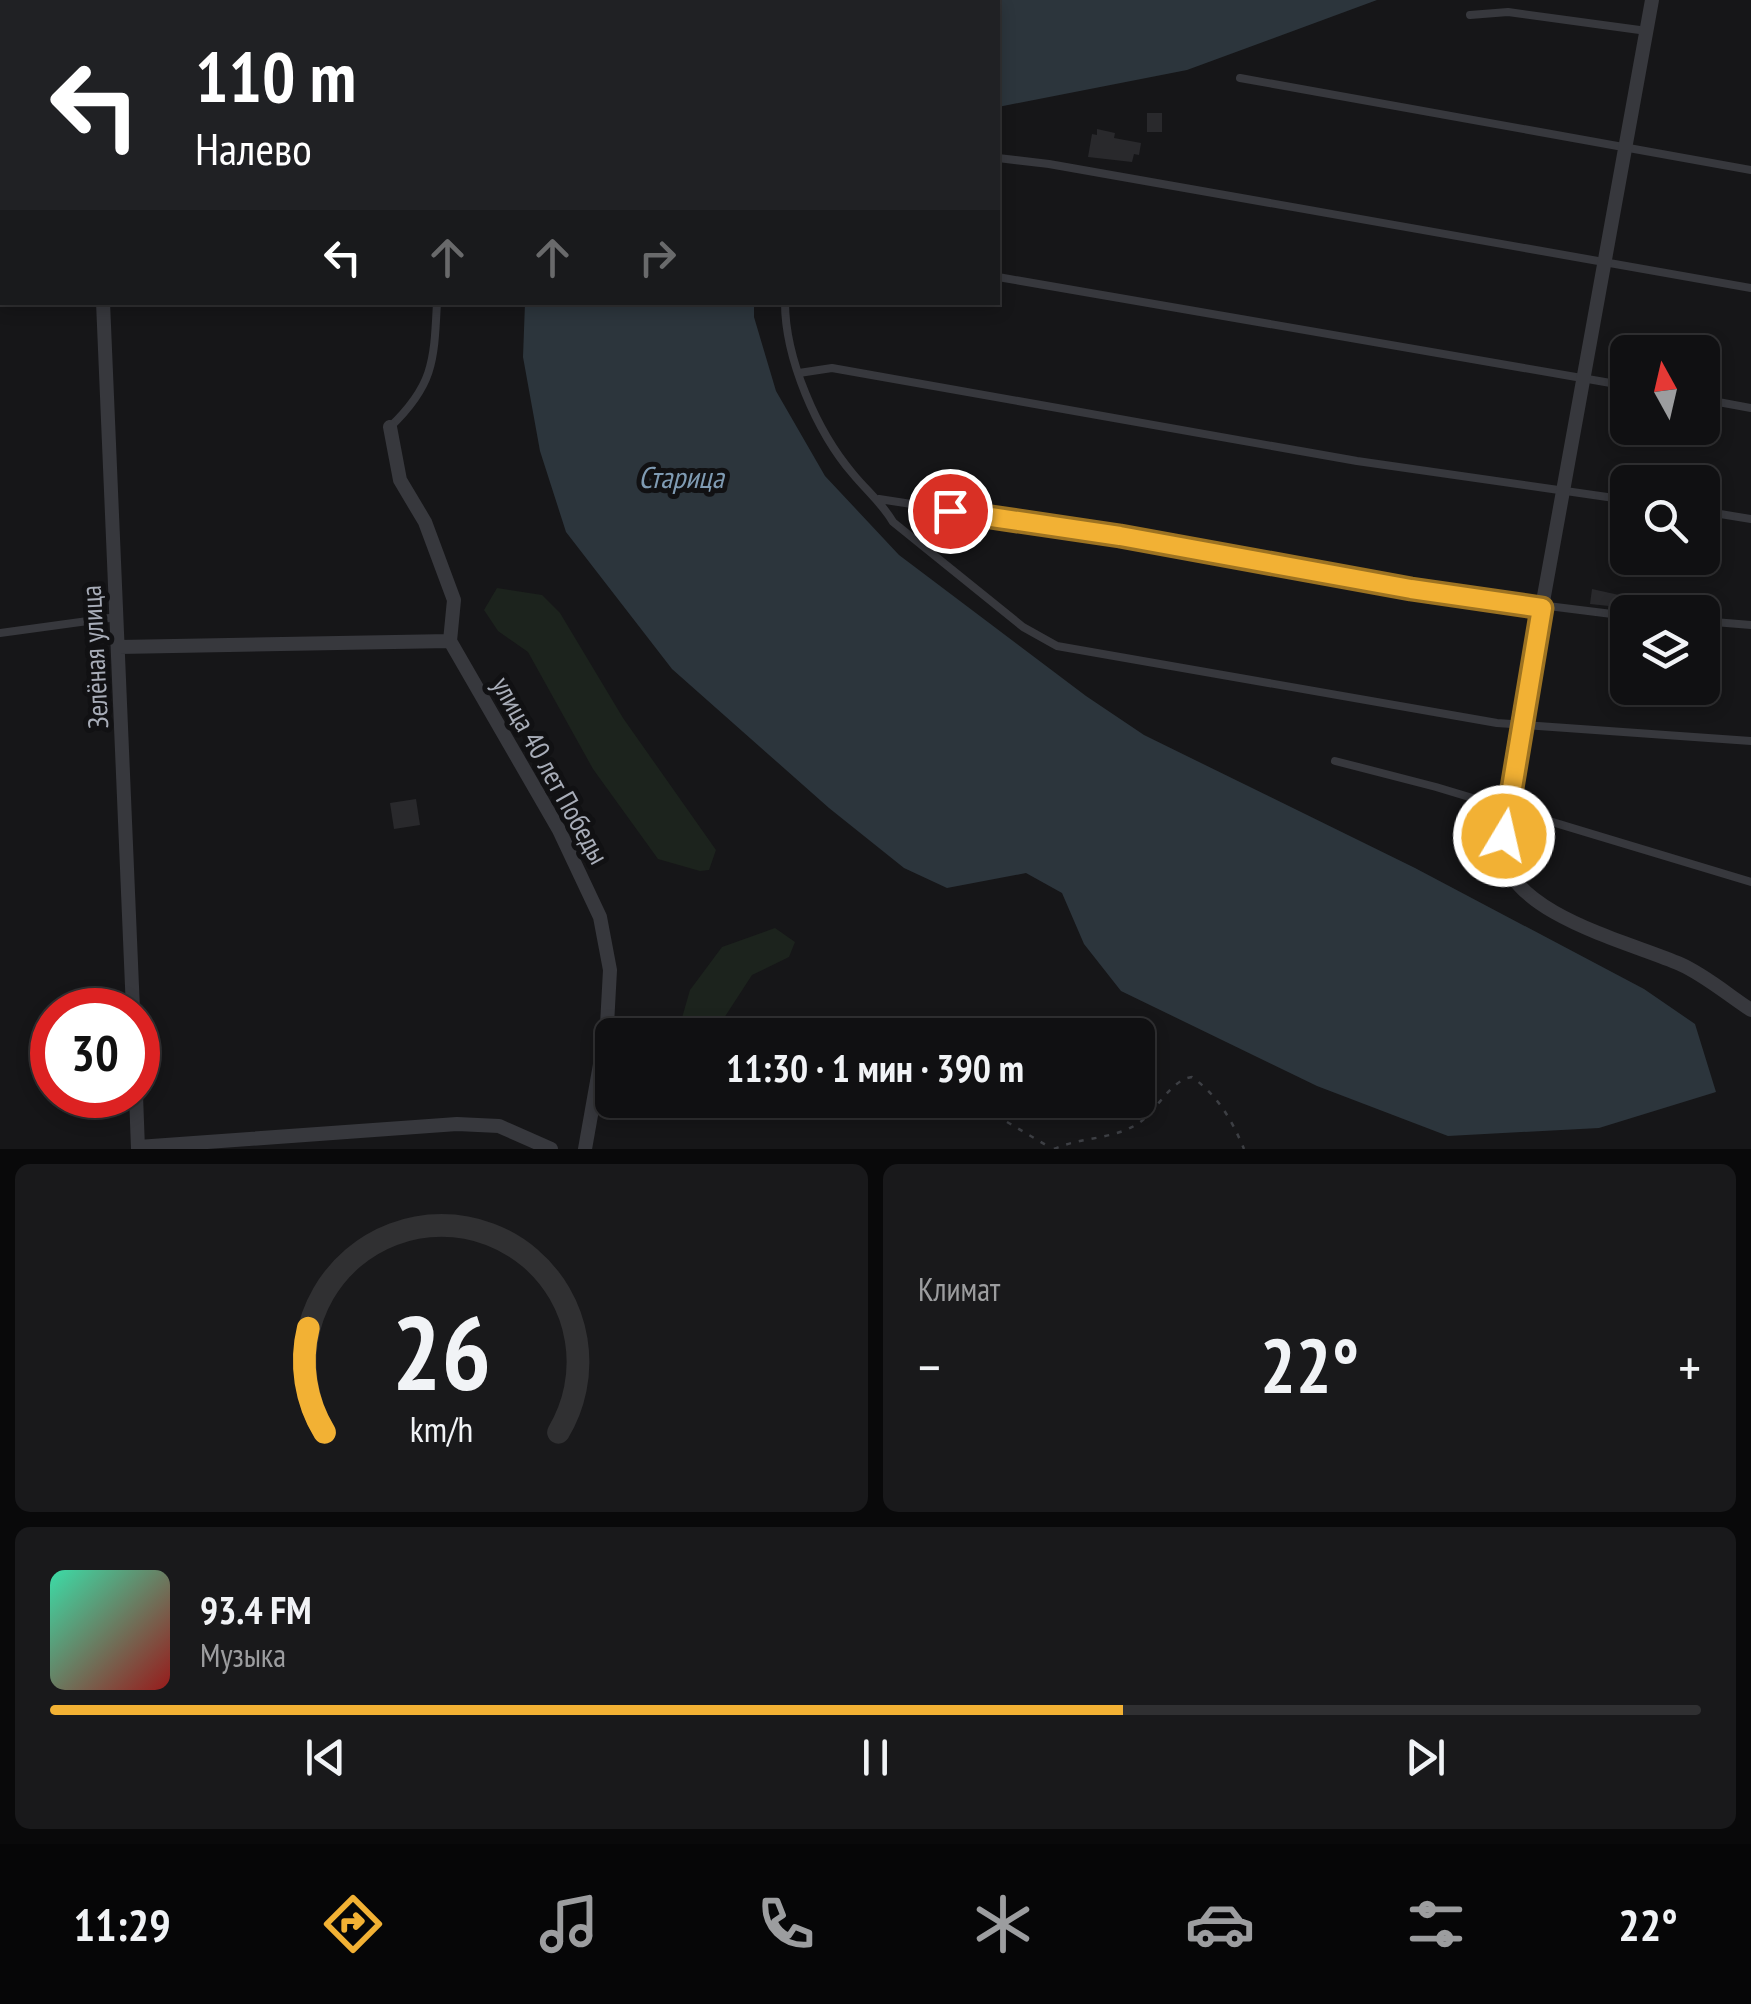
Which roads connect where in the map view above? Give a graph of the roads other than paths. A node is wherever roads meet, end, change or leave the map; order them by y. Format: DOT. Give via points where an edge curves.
graph roads {
  1 [pos="1652,0"];
  2 [pos="1470,15"];
  3 [pos="1647,32"];
  4 [pos="1240,78"];
  5 [pos="1626,148"];
  6 [pos="1000,158"];
  7 [pos="1751,170"];
  8 [pos="1605,263"];
  9 [pos="1000,277"];
  10 [pos="1751,288"];
  11 [pos="103,305"];
  12 [pos="437,305"];
  13 [pos="786,305"];
  14 [pos="799,373"];
  15 [pos="1584,378"];
  16 [pos="1610,383"];
  17 [pos="1720,402"];
  18 [pos="1751,408"];
  19 [pos="390,428"];
  20 [pos="1563,493"];
  21 [pos="1610,498"];
  22 [pos="878,499"];
  23 [pos="1720,514"];
  24 [pos="1751,518"];
  25 [pos="1542,608"];
  26 [pos="1610,614"];
  27 [pos="117,617"];
  28 [pos="1720,623"];
  29 [pos="1751,626"];
  30 [pos="0,633"];
  31 [pos="450,640"];
  32 [pos="119,647"];
  33 [pos="1522,724"];
  34 [pos="1751,741"];
  35 [pos="1335,761"];
  36 [pos="1508,809"];
  37 [pos="1751,882"];
  38 [pos="131,988"];
  39 [pos="1751,1010"];
  40 [pos="137,1118"];
  41 [pos="138,1148"];
  42 [pos="550,1149"];
  43 [pos="585,1149"];
  1 -- 3 [label="street"];
  2 -- 3 [label="lane" via="1508,12"];
  3 -- 5 [label="street"];
  4 -- 5 [label="lane"];
  5 -- 7 [label="lane"];
  5 -- 8 [label="street"];
  6 -- 8 [label="lane"];
  8 -- 10 [label="lane"];
  8 -- 15 [label="street"];
  9 -- 15 [label="lane"];
  11 -- 27 [label="street, Зелёная улица"];
  12 -- 19 [label="lane" via="427,379"];
  13 -- 14 [label="lane"];
  14 -- 20 [label="lane" via="832,368"];
  14 -- 22 [label="lane" via="824,432"];
  15 -- 16 [label="lane"];
  15 -- 20 [label="street"];
  17 -- 18 [label="lane"];
  19 -- 31 [label="street" via="400,480 425,522 454,600"];
  20 -- 21 [label="lane"];
  20 -- 25 [label="street"];
  22 -- 25 [label="lane"];
  22 -- 33 [label="lane" via="894,522 1056,646"];
  23 -- 24 [label="lane"];
  25 -- 26 [label="lane"];
  25 -- 33 [label="street"];
  27 -- 30 [label="lane"];
  27 -- 32 [label="street, Зелёная улица"];
  28 -- 29 [label="lane"];
  31 -- 32 [label="street"];
  31 -- 43 [label="street, улица 40 лет Победы" via="524,764 600,916 610,970 607,1025"];
  32 -- 38 [label="street, Зелёная улица"];
  33 -- 34 [label="lane"];
  33 -- 36 [label="street"];
  35 -- 36 [label="lane"];
  36 -- 37 [label="lane"];
  36 -- 39 [label="street" via="1503,854 1513,882 1594,932 1682,964"];
  40 -- 41 [label="street"];
  41 -- 42 [label="street" via="457,1124 500,1126"];
}
